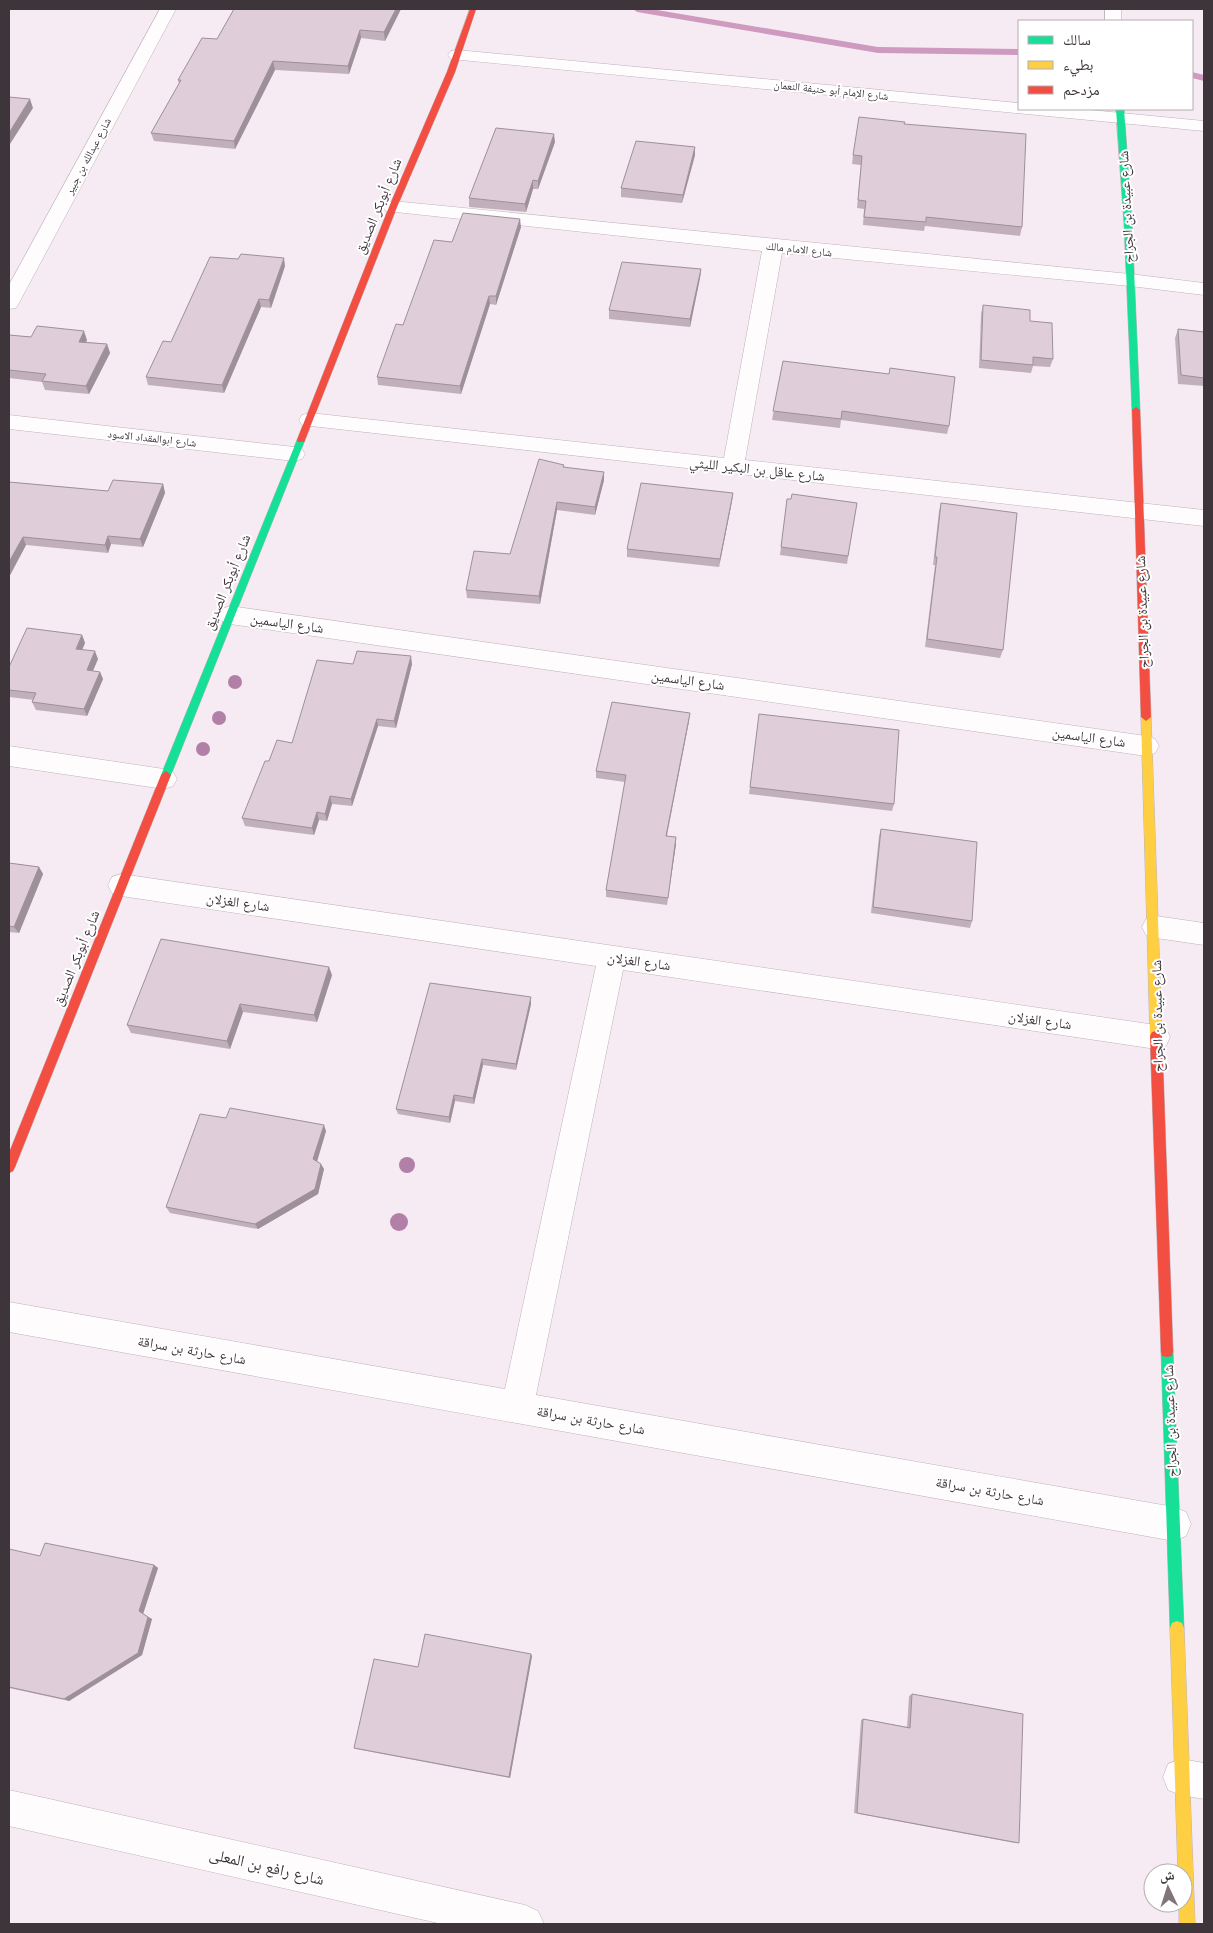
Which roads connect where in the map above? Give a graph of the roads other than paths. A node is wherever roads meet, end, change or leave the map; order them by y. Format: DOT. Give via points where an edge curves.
graph roads {
  1 [pos="168,9"];
  2 [pos="473,9"];
  3 [pos="457,55"];
  4 [pos="1018,105"];
  5 [pos="1076,110"];
  6 [pos="1121,114"];
  7 [pos="1204,126"];
  8 [pos="393,207"];
  9 [pos="773,246"];
  10 [pos="1130,280"];
  11 [pos="1204,289"];
  12 [pos="9,303"];
  13 [pos="310,420"];
  14 [pos="9,422"];
  15 [pos="294,454"];
  16 [pos="732,466"];
  17 [pos="1138,510"];
  18 [pos="1204,518"];
  19 [pos="230,615"];
  20 [pos="1146,746"];
  21 [pos="9,756"];
  22 [pos="164,779"];
  23 [pos="122,885"];
  24 [pos="1156,928"];
  25 [pos="1204,934"];
  26 [pos="612,957"];
  27 [pos="1156,1037"];
  28 [pos="9,1167"];
  29 [pos="9,1317"];
  30 [pos="517,1407"];
  31 [pos="1174,1524"];
  32 [pos="1193,1779"];
  33 [pos="9,1808"];
  34 [pos="525,1924"];
  35 [pos="1187,1924"];
  1 -- 12 [label="street, شارع عبدالله بن جبير"];
  2 -- 3 [label="street, شارع أبوبكر الصديق"];
  3 -- 4 [label="street, شارع الإمام أبو حنيفة النعمان"];
  3 -- 8 [label="street, شارع أبوبكر الصديق"];
  5 -- 6 [label="street, شارع الإمام أبو حنيفة النعمان"];
  6 -- 7 [label="street, شارع الإمام أبو حنيفة النعمان"];
  6 -- 10 [label="street, شارع عبيدة بن الجراح"];
  8 -- 9 [label="street, شارع الامام مالك"];
  8 -- 13 [label="street, شارع أبوبكر الصديق"];
  9 -- 10 [label="street, شارع الامام مالك"];
  9 -- 16 [label="street"];
  10 -- 11 [label="street, شارع الامام مالك"];
  10 -- 17 [label="street, شارع عبيدة بن الجراح"];
  13 -- 15 [label="street, شارع أبوبكر الصديق"];
  13 -- 16 [label="street, شارع عاقل بن البكير الليثي"];
  14 -- 15 [label="street, شارع ابوالمقداد الاسود"];
  15 -- 19 [label="street, شارع أبوبكر الصديق"];
  16 -- 17 [label="street, شارع عاقل بن البكير الليثي"];
  17 -- 18 [label="street, شارع عاقل بن البكير الليثي"];
  17 -- 20 [label="street, شارع عبيدة بن الجراح"];
  19 -- 20 [label="street, شارع الياسمين"];
  19 -- 22 [label="street, شارع أبوبكر الصديق"];
  20 -- 24 [label="street, شارع عبيدة بن الجراح"];
  21 -- 22 [label="street"];
  22 -- 23 [label="street, شارع أبوبكر الصديق"];
  23 -- 26 [label="street, شارع الغزلان"];
  23 -- 28 [label="street, شارع أبوبكر الصديق"];
  24 -- 25 [label="street"];
  24 -- 27 [label="street, شارع عبيدة بن الجراح"];
  26 -- 27 [label="street, شارع الغزلان"];
  26 -- 30 [label="street"];
  27 -- 31 [label="street, شارع عبيدة بن الجراح"];
  29 -- 30 [label="street, شارع حارثة بن سراقة"];
  30 -- 31 [label="street, شارع حارثة بن سراقة"];
  31 -- 32 [label="street, شارع عبيدة بن الجراح"];
  32 -- 35 [label="street, شارع عبيدة بن الجراح"];
  33 -- 34 [label="street, شارع رافع بن المعلى"];
}
